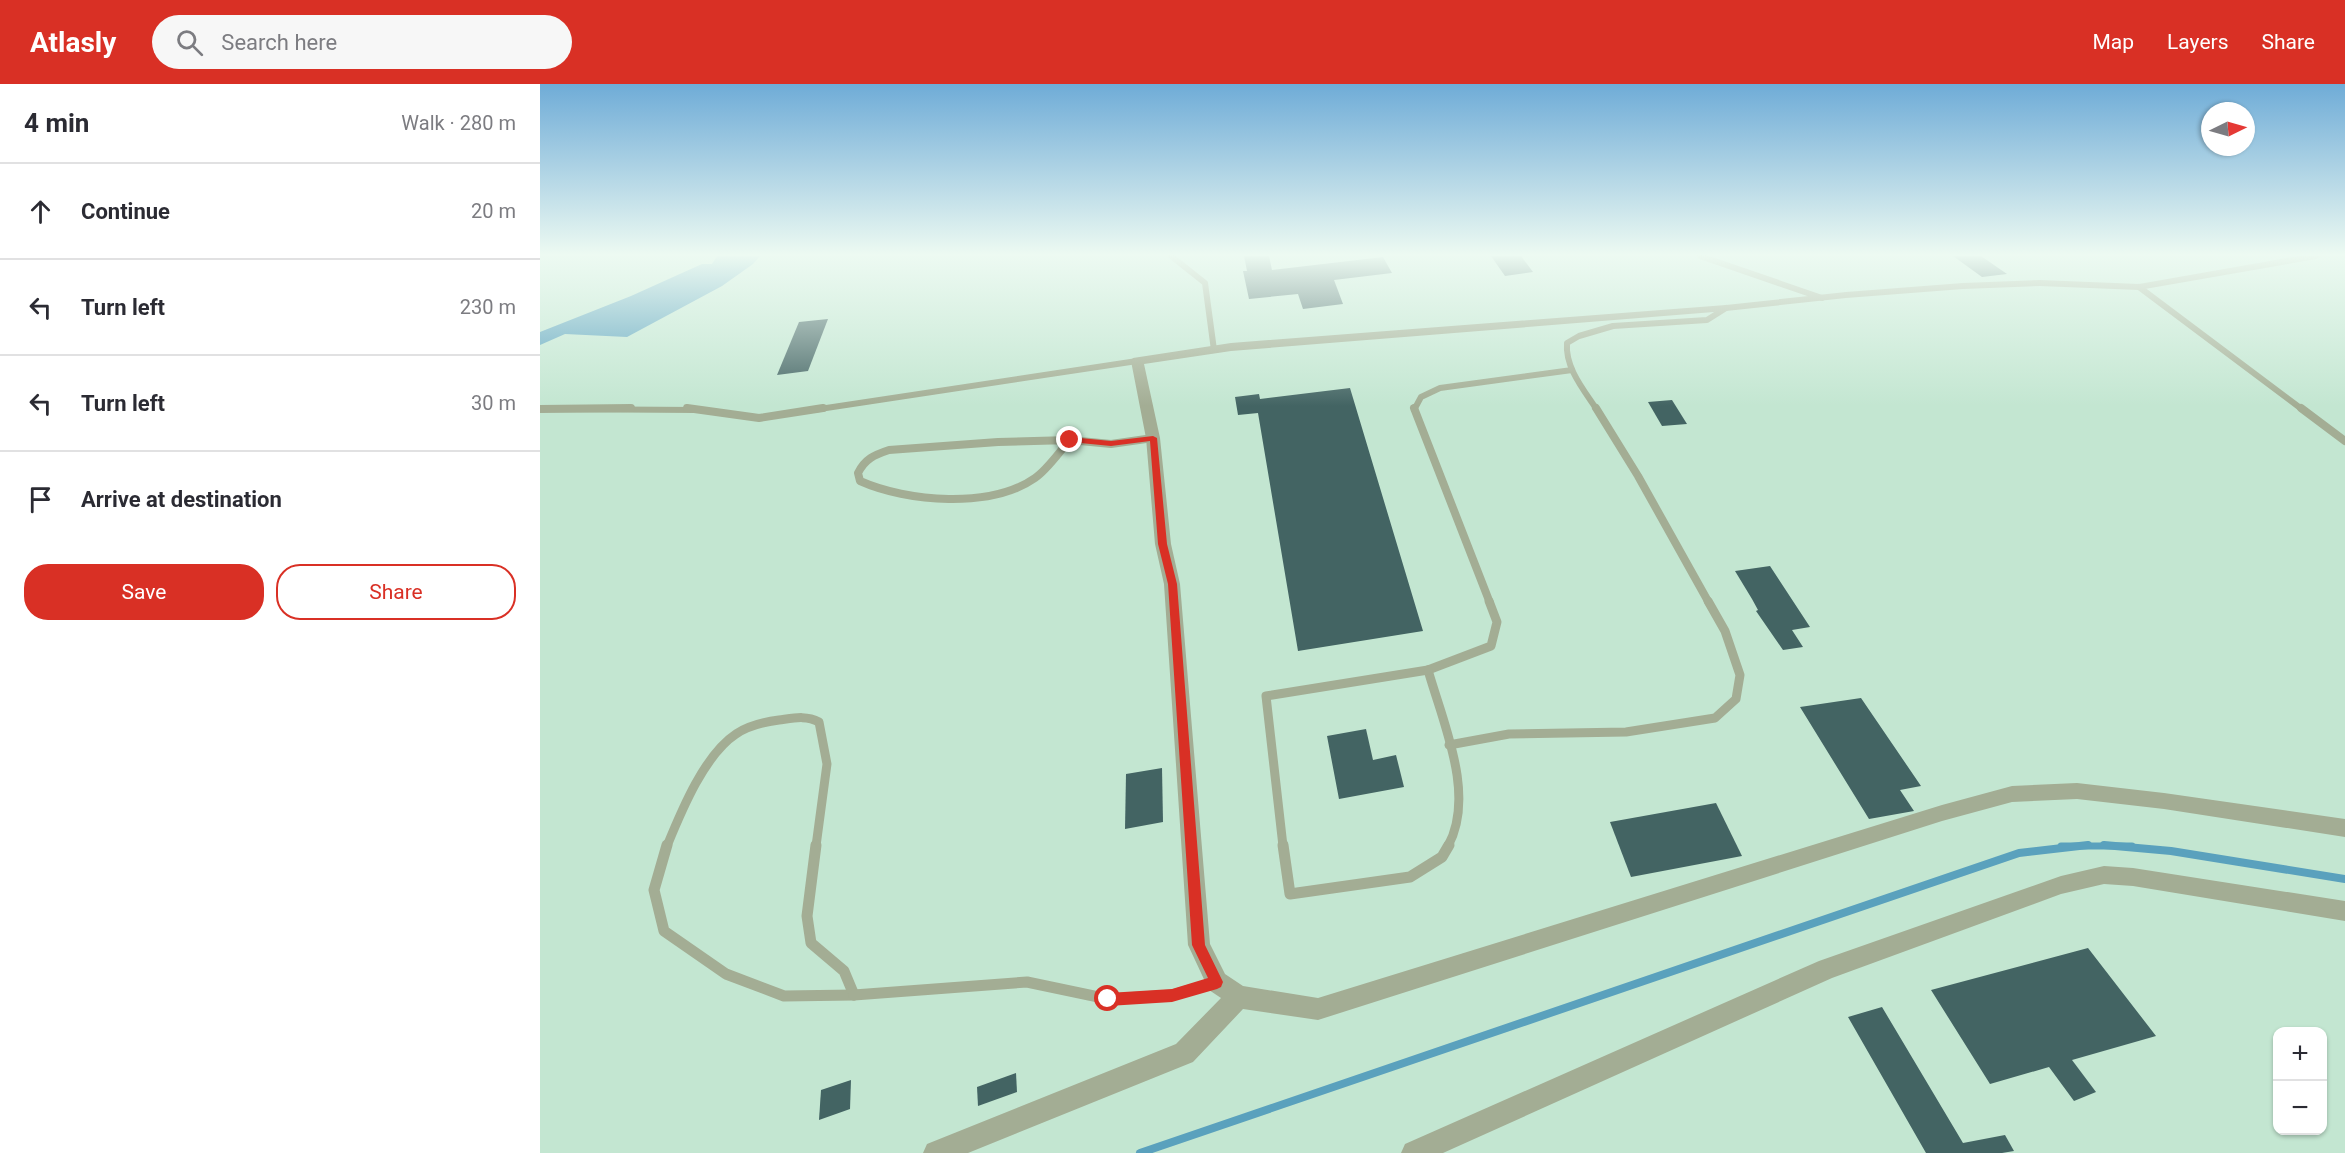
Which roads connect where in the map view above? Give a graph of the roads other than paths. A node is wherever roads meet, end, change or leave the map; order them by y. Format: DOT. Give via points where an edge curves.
graph roads {
  1 [pos="1208,306"];
  2 [pos="1746,306"];
  3 [pos="2164,306"];
  4 [pos="1726,308"];
  5 [pos="1214,350"];
  6 [pos="1137,361"];
  7 [pos="1572,370"];
  8 [pos="540,409"];
  9 [pos="1153,438"];
  10 [pos="1070,440"];
  11 [pos="2345,441"];
  12 [pos="1428,670"];
  13 [pos="1449,745"];
  14 [pos="2345,828"];
  15 [pos="2345,911"];
  16 [pos="1217,982"];
  17 [pos="855,995"];
  18 [pos="1239,998"];
  19 [pos="936,1153"];
  20 [pos="1414,1153"];
  1 -- 5 [label="lane"];
  2 -- 4 [label="street"];
  3 -- 11 [label="lane"];
  4 -- 5 [label="street"];
  4 -- 7 [label="lane" via="1707,320 1613,326 1579,336 1567,343"];
  5 -- 6 [label="street"];
  6 -- 8 [label="lane" via="759,418 684,408"];
  6 -- 9 [label="street"];
  7 -- 12 [label="lane" via="1440,388 1417,399 1414,409 1497,622 1491,646"];
  7 -- 13 [label="lane" via="1638,476 1725,631 1740,675 1736,699 1715,718 1626,732 1509,734"];
  9 -- 10 [label="lane" via="1111,444"];
  9 -- 16 [label="street" via="1163,544 1172,584 1199,945"];
  10 -- 10 [label="lane" via="889,450 872,456 858,473 860,481 882,490 948,499 986,497 1014,490 1037,477"];
  12 -- 13 [label="lane"];
  12 -- 13 [label="lane" via="1266,696 1290,894 1410,876 1442,857 1454,835 1460,810 1457,772"];
  14 -- 18 [label="street" via="2077,791 2012,794 1318,1009"];
  15 -- 20 [label="street" via="2133,877 2104,875 2061,885 1827,969"];
  16 -- 17 [label="lane" via="1172,995 1108,999 1027,982"];
  16 -- 18 [label="street"];
  17 -- 17 [label="lane" via="784,996 726,974 664,931 654,892 669,843 695,785 730,738 755,724 808,716 819,722 827,764 807,916 812,943 844,971"];
  18 -- 19 [label="street" via="1184,1053"];
}
